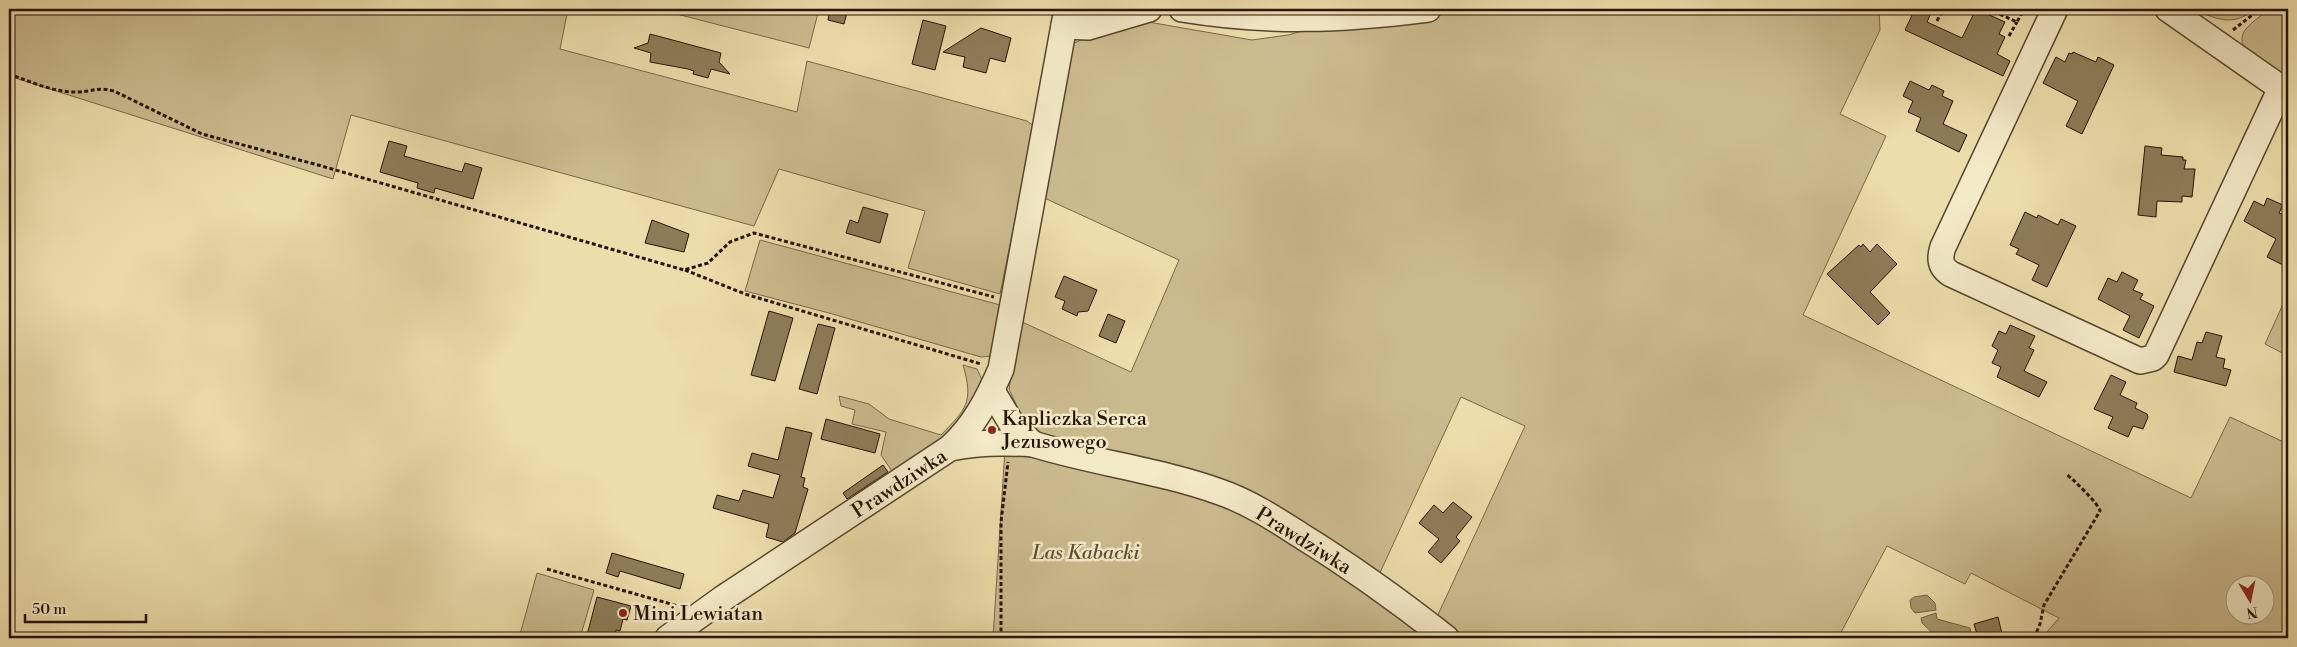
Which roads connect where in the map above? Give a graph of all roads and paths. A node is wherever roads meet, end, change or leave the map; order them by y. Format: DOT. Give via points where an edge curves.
graph roads {
  1 [pos="1149,9"];
  2 [pos="1182,9"];
  3 [pos="1428,9"];
  4 [pos="1943,9"];
  5 [pos="1988,9"];
  6 [pos="2024,9"];
  7 [pos="2055,9"];
  8 [pos="2168,9"];
  9 [pos="2260,9"];
  10 [pos="1065,18"];
  11 [pos="1937,22"];
  12 [pos="2017,22"];
  13 [pos="2009,36"];
  14 [pos="2216,42"];
  15 [pos="9,74"];
  16 [pos="2285,91"];
  17 [pos="684,270"];
  18 [pos="1012,302"];
  19 [pos="997,380"];
  20 [pos="1022,443"];
  21 [pos="950,448"];
  22 [pos="2066,474"];
  23 [pos="547,569"];
  24 [pos="703,613"];
  25 [pos="668,638"];
  26 [pos="1001,638"];
  27 [pos="1446,638"];
  28 [pos="2034,638"];
  1 -- 10 [label="street" via="1088,27"];
  2 -- 3 [label="street" via="1220,15 1309,20"];
  4 -- 11 [label="path"];
  5 -- 12 [label="path"];
  6 -- 12 [label="path"];
  7 -- 16 [label="street" via="1943,247 1940,260 1951,274 2140,361 2156,355"];
  8 -- 14 [label="street"];
  9 -- 14 [label="path"];
  10 -- 18 [label="street"];
  12 -- 13 [label="path"];
  14 -- 16 [label="street"];
  15 -- 17 [label="path" via="53,89 79,92 100,87 114,91 202,134"];
  17 -- 18 [label="path" via="708,263 730,242 754,233"];
  17 -- 19 [label="path"];
  18 -- 19 [label="street"];
  19 -- 20 [label="street"];
  19 -- 21 [label="street" via="974,422"];
  20 -- 21 [label="street, Prawdziwka" via="968,444"];
  20 -- 26 [label="path" via="1001,522"];
  20 -- 27 [label="street, Prawdziwka" via="1172,477 1223,493 1264,512 1324,550"];
  21 -- 24 [label="street, Prawdziwka"];
  22 -- 28 [label="path" via="2095,500 2100,511 2050,593"];
  23 -- 24 [label="path"];
  24 -- 25 [label="street, Prawdziwka"];
}
